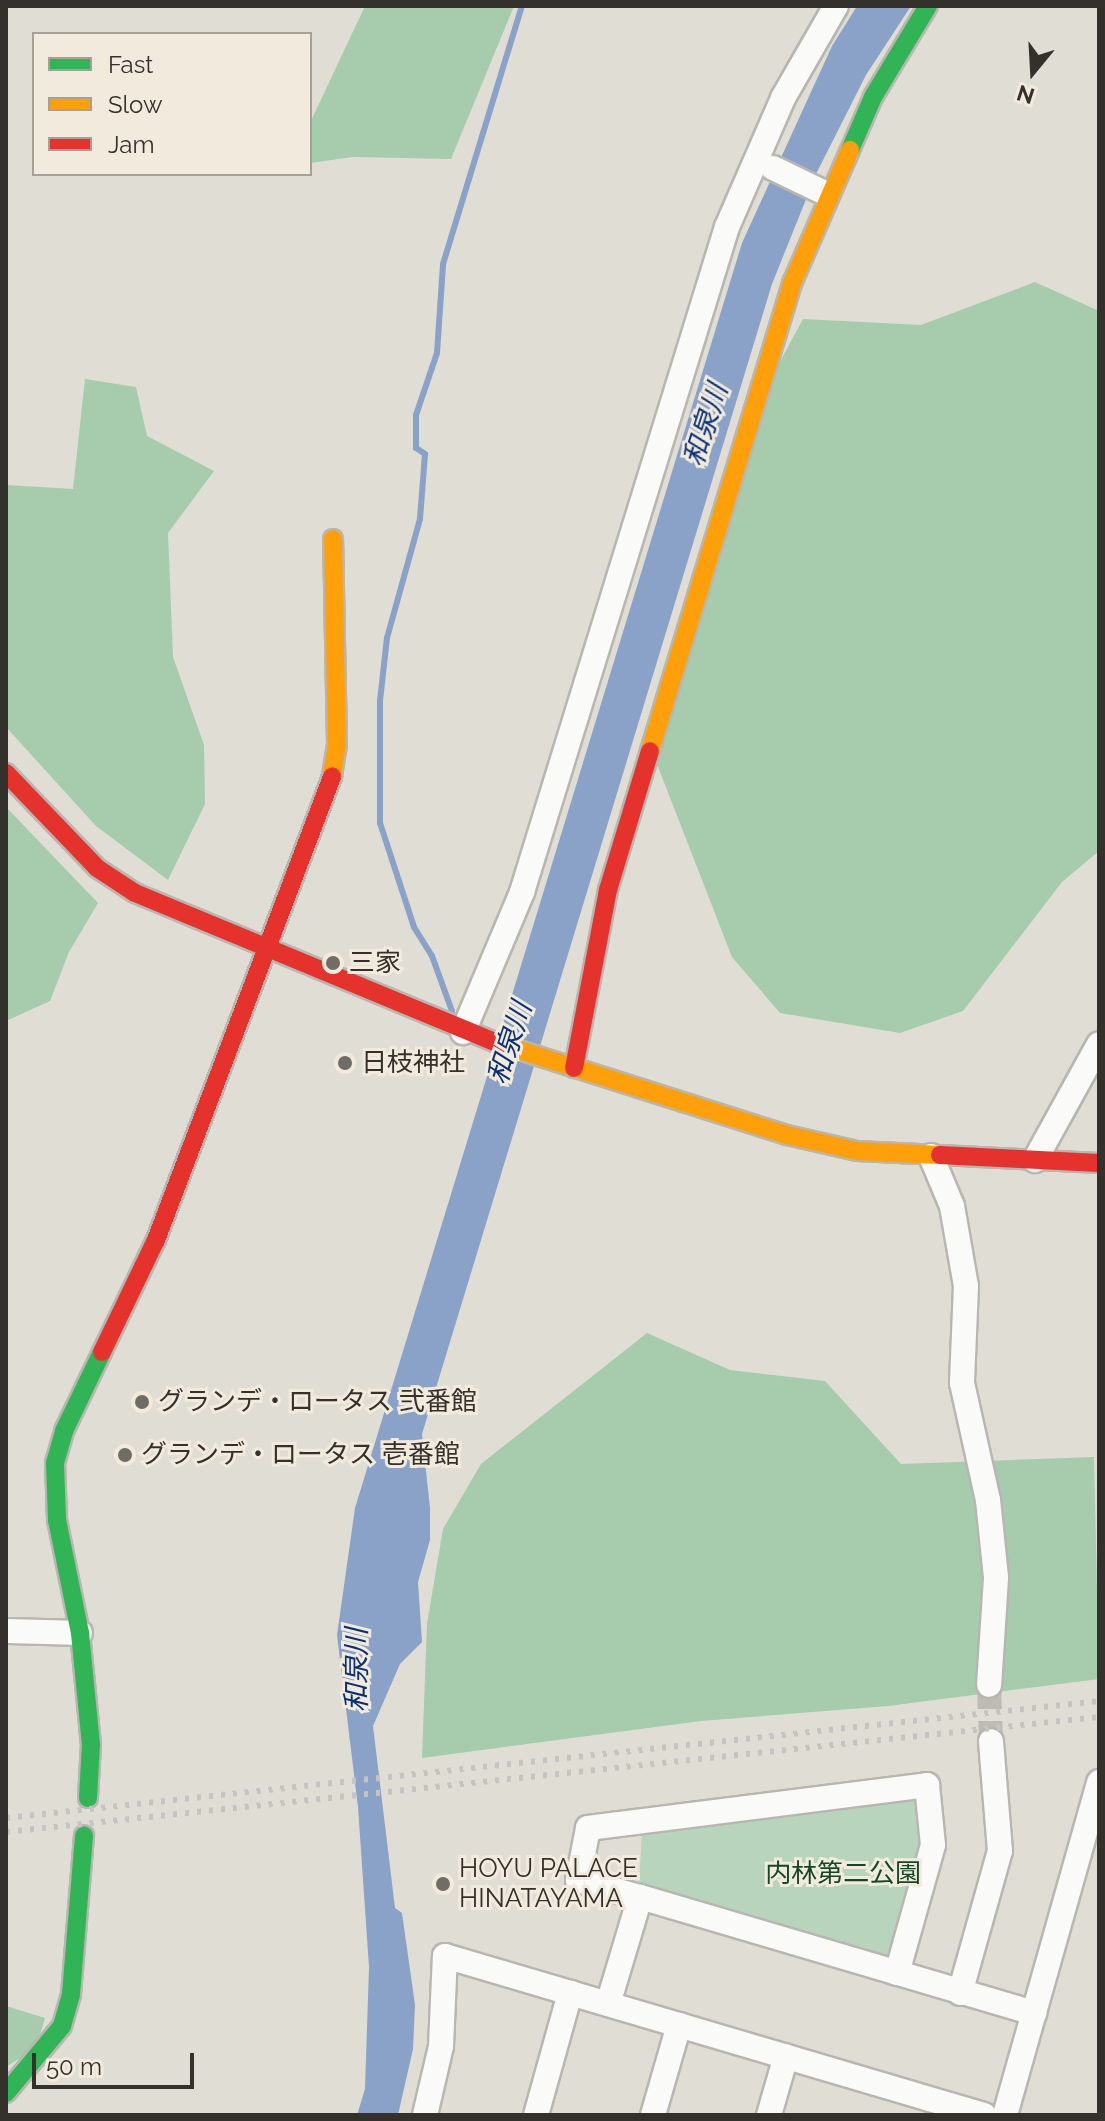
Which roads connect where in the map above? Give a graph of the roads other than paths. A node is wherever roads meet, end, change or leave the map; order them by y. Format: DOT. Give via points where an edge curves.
graph roads {
  1 [pos="836,6"];
  2 [pos="928,6"];
  3 [pos="773,168"];
  4 [pos="819,190"];
  5 [pos="333,539"];
  6 [pos="6,773"];
  7 [pos="270,950"];
  8 [pos="463,1032"];
  9 [pos="1099,1044"];
  10 [pos="574,1068"];
  11 [pos="931,1156"];
  12 [pos="1035,1160"];
  13 [pos="1099,1163"];
  14 [pos="6,1631"];
  15 [pos="80,1633"];
  16 [pos="989,1685"];
  17 [pos="991,1741"];
  18 [pos="1099,1782"];
  19 [pos="88,1798"];
  20 [pos="84,1836"];
  21 [pos="640,1897"];
  22 [pos="897,1973"];
  23 [pos="570,1993"];
  24 [pos="960,1993"];
  25 [pos="608,2004"];
  26 [pos="1034,2013"];
  27 [pos="679,2025"];
  28 [pos="786,2056"];
  29 [pos="6,2093"];
  30 [pos="425,2115"];
  31 [pos="536,2115"];
  32 [pos="653,2115"];
  33 [pos="769,2115"];
  34 [pos="984,2115"];
  35 [pos="1005,2115"];
  1 -- 8 [label="street" via="783,98 717,256 522,892"];
  2 -- 4 [label="street"];
  3 -- 4 [label="street"];
  4 -- 10 [label="street" via="608,890"];
  5 -- 7 [label="street" via="337,744 332,775"];
  6 -- 7 [label="street" via="88,859 135,893"];
  7 -- 8 [label="street"];
  7 -- 15 [label="street" via="156,1240 64,1431 55,1463 57,1520"];
  8 -- 10 [label="street"];
  9 -- 12 [label="street"];
  10 -- 11 [label="street" via="787,1135 857,1151"];
  11 -- 12 [label="street"];
  11 -- 16 [label="street" via="952,1206 966,1286 962,1383 988,1500 996,1578"];
  12 -- 13 [label="street"];
  14 -- 15 [label="street"];
  15 -- 19 [label="street" via="92,1756"];
  17 -- 24 [label="street" via="1000,1851"];
  18 -- 26 [label="street"];
  20 -- 29 [label="street" via="71,1994 62,2026"];
  21 -- 22 [label="street"];
  21 -- 22 [label="street" via="578,1880 589,1819 927,1785 933,1845"];
  21 -- 25 [label="street"];
  22 -- 24 [label="street"];
  23 -- 25 [label="street"];
  23 -- 30 [label="street" via="445,1956 441,2046"];
  23 -- 31 [label="street"];
  24 -- 26 [label="street"];
  25 -- 27 [label="street"];
  26 -- 35 [label="street"];
  27 -- 28 [label="street"];
  27 -- 32 [label="street"];
  28 -- 33 [label="street"];
  28 -- 34 [label="street"];
}
